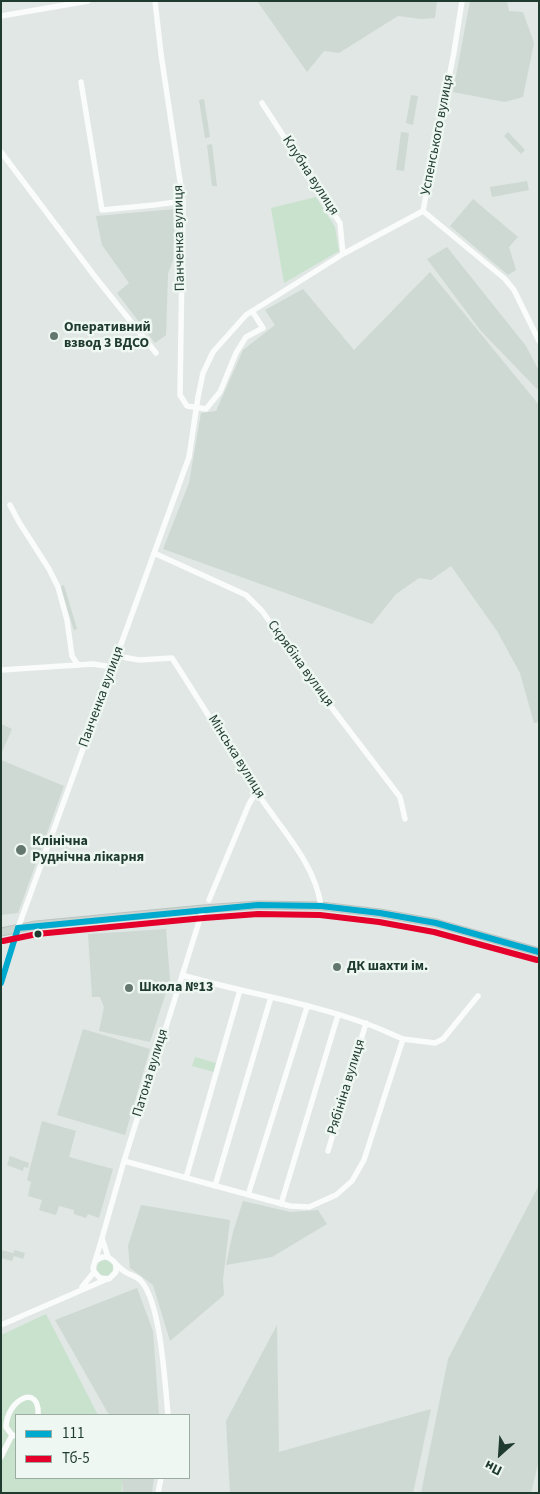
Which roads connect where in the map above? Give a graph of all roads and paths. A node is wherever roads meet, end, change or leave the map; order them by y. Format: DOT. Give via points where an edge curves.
graph roads {
  1 [pos="88,1"];
  2 [pos="155,1"];
  3 [pos="462,1"];
  4 [pos="1,16"];
  5 [pos="81,82"];
  6 [pos="262,103"];
  7 [pos="1,152"];
  8 [pos="183,201"];
  9 [pos="423,211"];
  10 [pos="343,254"];
  11 [pos="252,311"];
  12 [pos="539,341"];
  13 [pos="156,353"];
  14 [pos="10,505"];
  15 [pos="154,553"];
  16 [pos="117,656"];
  17 [pos="78,665"];
  18 [pos="113,667"];
  19 [pos="1,670"];
  20 [pos="257,791"];
  21 [pos="405,819"];
  22 [pos="209,900"];
  23 [pos="321,906"];
  24 [pos="203,909"];
  25 [pos="18,928"];
  26 [pos="1,932"];
  27 [pos="539,952"];
  28 [pos="182,975"];
  29 [pos="1,984"];
  30 [pos="240,990"];
  31 [pos="478,996"];
  32 [pos="271,997"];
  33 [pos="307,1007"];
  34 [pos="338,1015"];
  35 [pos="366,1024"];
  36 [pos="403,1039"];
  37 [pos="328,1151"];
  38 [pos="124,1161"];
  39 [pos="186,1178"];
  40 [pos="215,1186"];
  41 [pos="248,1195"];
  42 [pos="281,1204"];
  43 [pos="102,1238"];
  44 [pos="108,1257"];
  45 [pos="97,1260"];
  46 [pos="116,1264"];
  47 [pos="94,1272"];
  48 [pos="126,1273"];
  49 [pos="112,1277"];
  50 [pos="104,1280"];
  51 [pos="76,1291"];
  52 [pos="1,1325"];
  53 [pos="38,1414"];
  54 [pos="168,1414"];
  55 [pos="14,1435"];
  56 [pos="1,1457"];
  57 [pos="161,1479"];
  58 [pos="158,1493"];
  1 -- 4 [label="street"];
  2 -- 8 [label="street, Панченка вулиця"];
  3 -- 9 [label="street, Успенського вулиця"];
  5 -- 8 [label="street" via="102,210"];
  6 -- 10 [label="street, Клубна вулиця" via="340,222"];
  7 -- 13 [label="street"];
  8 -- 11 [label="street, Панченка вулиця" via="180,395 188,406 206,409 220,392 246,337 263,328"];
  9 -- 10 [label="street"];
  9 -- 12 [label="street, Успенського вулиця" via="505,279 514,290"];
  10 -- 11 [label="street"];
  11 -- 15 [label="street, Панченка вулиця, bridge" via="213,352 203,373 189,457"];
  14 -- 17 [label="street" via="58,586 72,656"];
  15 -- 16 [label="street, Панченка вулиця"];
  15 -- 21 [label="street, Скрябіна вулиця" via="246,595 262,611 400,797"];
  16 -- 18 [label="street, Панченка вулиця"];
  16 -- 20 [label="street, Мінська вулиця" via="139,660 172,658"];
  17 -- 18 [label="street"];
  17 -- 19 [label="street"];
  18 -- 25 [label="street, Панченка вулиця"];
  20 -- 22 [label="street"];
  20 -- 23 [label="street, Мінська вулиця" via="311,870"];
  23 -- 24 [label="main road" via="258,905"];
  23 -- 27 [label="main road" via="436,923"];
  24 -- 25 [label="main road"];
  24 -- 28 [label="street, Патона вулиця"];
  25 -- 26 [label="main road"];
  25 -- 29 [label="street, Панченка вулиця"];
  28 -- 30 [label="street"];
  28 -- 38 [label="street, Патона вулиця"];
  30 -- 32 [label="street"];
  30 -- 39 [label="street"];
  31 -- 36 [label="street" via="442,1039 435,1043"];
  32 -- 33 [label="street"];
  32 -- 40 [label="street"];
  33 -- 34 [label="street"];
  33 -- 41 [label="street"];
  34 -- 35 [label="street"];
  34 -- 42 [label="street"];
  35 -- 36 [label="street"];
  35 -- 37 [label="street, Рябініна вулиця"];
  36 -- 42 [label="street" via="364,1160 352,1181 336,1195 309,1207"];
  38 -- 39 [label="street"];
  38 -- 43 [label="street, Патона вулиця"];
  39 -- 40 [label="street"];
  40 -- 41 [label="street"];
  41 -- 42 [label="street"];
  43 -- 44 [label="street"];
  43 -- 45 [label="street, Патона вулиця"];
  44 -- 45 [label="street"];
  44 -- 46 [label="street"];
  45 -- 47 [label="street"];
  46 -- 48 [label="street"];
  46 -- 49 [label="street"];
  47 -- 50 [label="street"];
  47 -- 51 [label="street"];
  48 -- 49 [label="street"];
  48 -- 54 [label="street" via="142,1282 156,1318"];
  49 -- 50 [label="street"];
  50 -- 51 [label="street"];
  51 -- 52 [label="street"];
  53 -- 55 [label="street" via="36,1403 31,1398 25,1397 13,1404 6,1427"];
  55 -- 56 [label="street"];
  57 -- 58 [label="street"];
}
